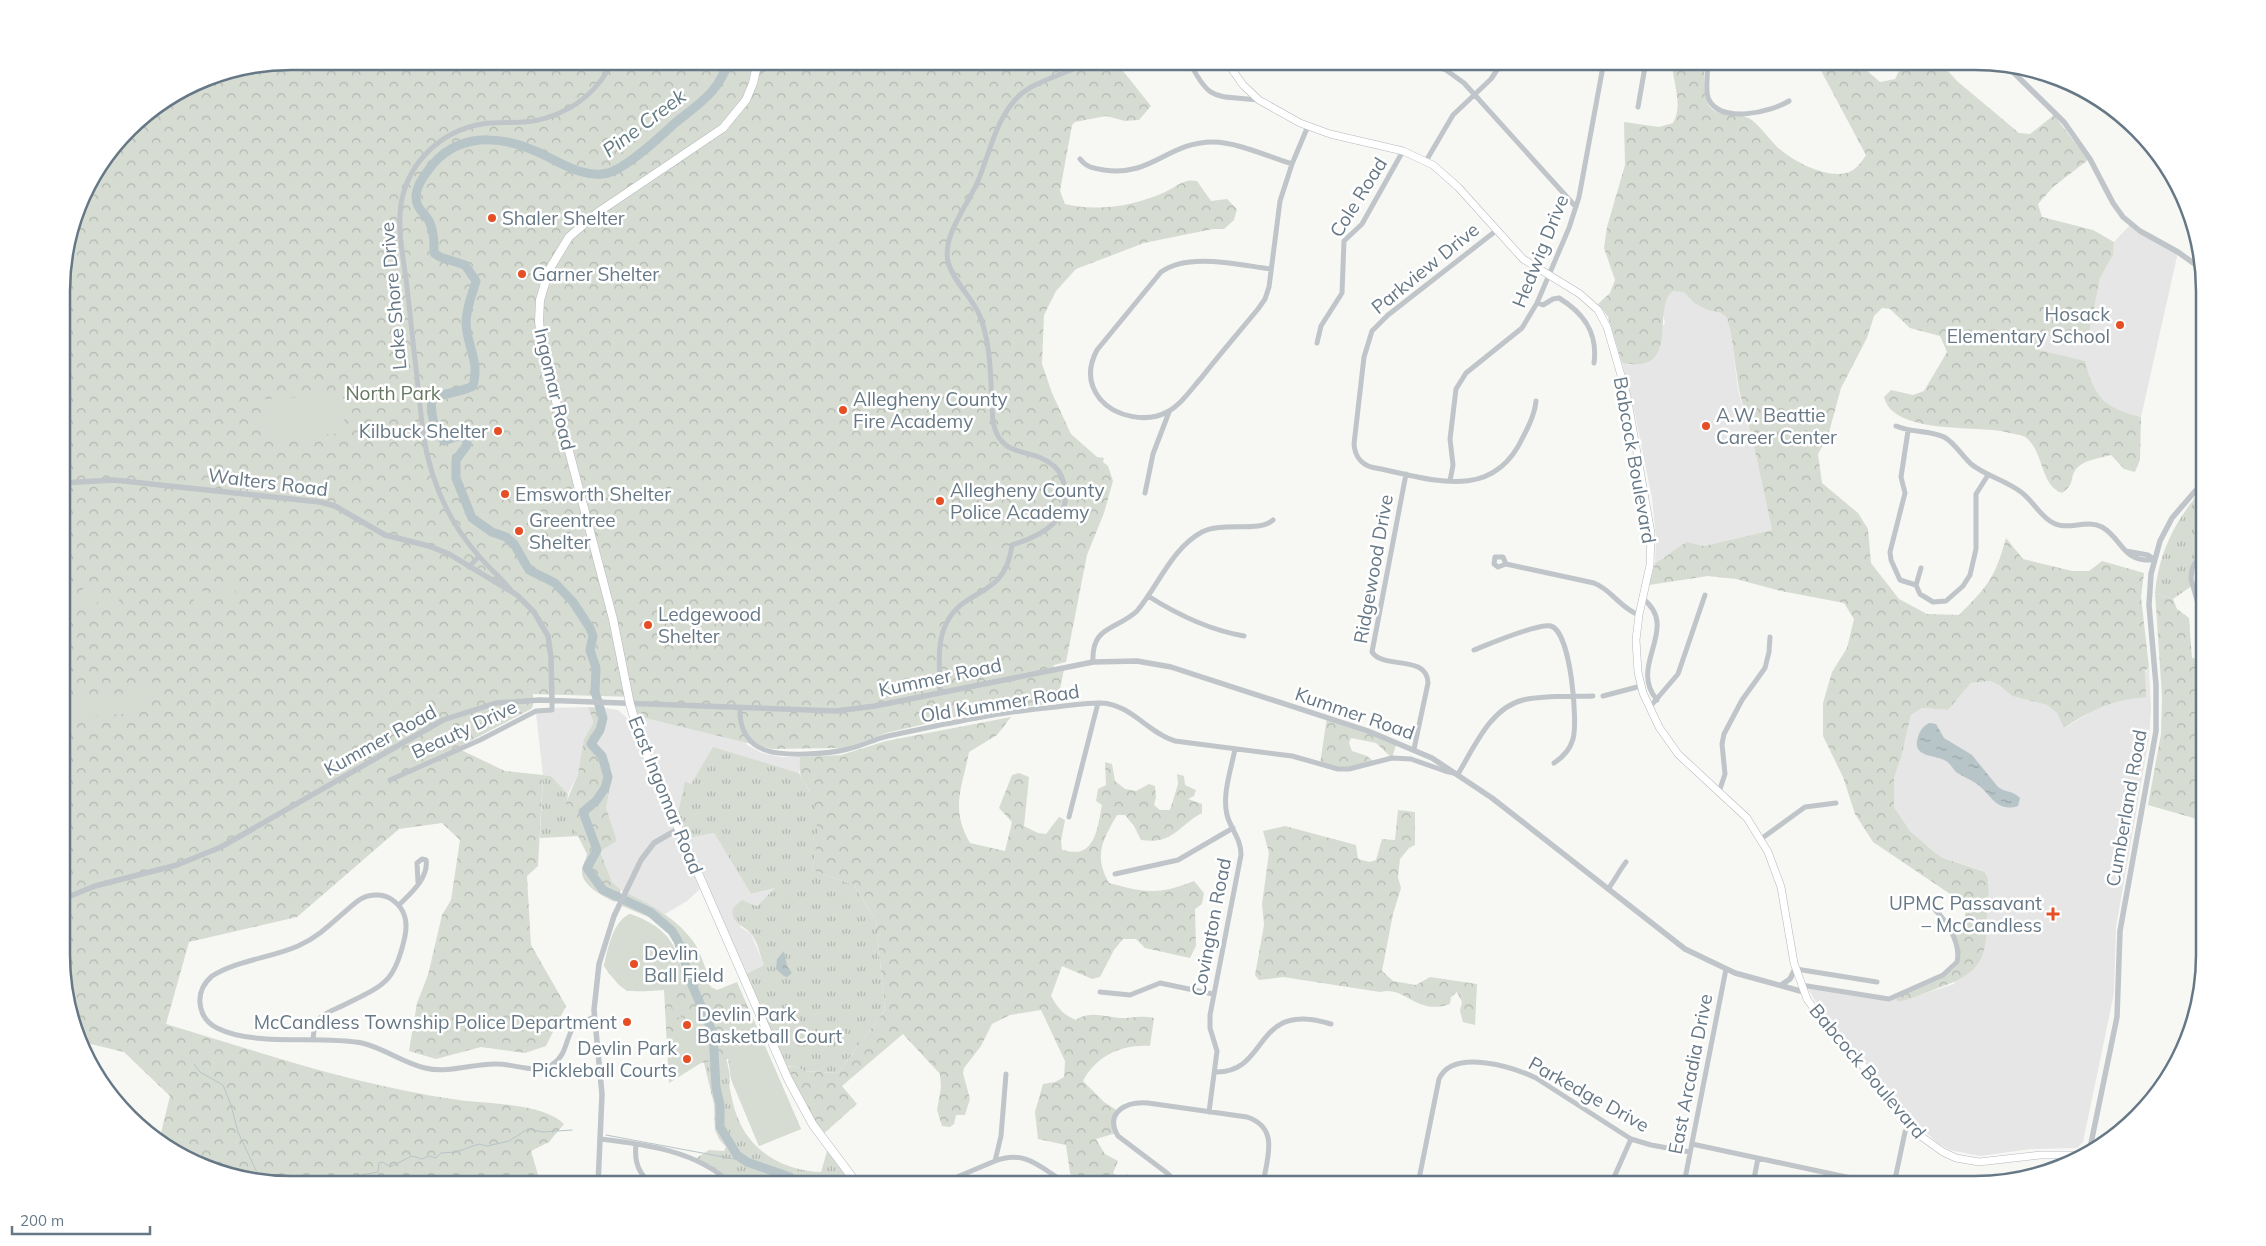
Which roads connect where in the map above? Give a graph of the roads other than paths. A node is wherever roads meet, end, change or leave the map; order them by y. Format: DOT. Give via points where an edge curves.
graph roads {
  1 [pos="607,70"];
  2 [pos="757,70"];
  3 [pos="762,70"];
  4 [pos="1070,70"];
  5 [pos="1194,70"];
  6 [pos="1232,70"];
  7 [pos="1446,70"];
  8 [pos="1497,70"];
  9 [pos="1602,70"];
  10 [pos="1644,70"];
  11 [pos="1707,70"];
  12 [pos="756,74"];
  13 [pos="2015,74"];
  14 [pos="1474,94"];
  15 [pos="1260,100"];
  16 [pos="1789,102"];
  17 [pos="1638,107"];
  18 [pos="1308,126"];
  19 [pos="1404,151"];
  20 [pos="1080,160"];
  21 [pos="1426,161"];
  22 [pos="1292,164"];
  23 [pos="1576,207"];
  24 [pos="1496,230"];
  25 [pos="2194,264"];
  26 [pos="1272,269"];
  27 [pos="1548,275"];
  28 [pos="1537,303"];
  29 [pos="1317,343"];
  30 [pos="1594,363"];
  31 [pos="1536,401"];
  32 [pos="1169,412"];
  33 [pos="1896,426"];
  34 [pos="1908,431"];
  35 [pos="1406,474"];
  36 [pos="1988,475"];
  37 [pos="70,482"];
  38 [pos="1450,482"];
  39 [pos="2196,490"];
  40 [pos="1145,493"];
  41 [pos="1273,520"];
  42 [pos="478,556"];
  43 [pos="2154,560"];
  44 [pos="1506,564"];
  45 [pos="2196,564"];
  46 [pos="470,567"];
  47 [pos="1921,568"];
  48 [pos="1916,585"];
  49 [pos="510,590"];
  50 [pos="1148,596"];
  51 [pos="1705,596"];
  52 [pos="2196,596"];
  53 [pos="1642,598"];
  54 [pos="1639,615"];
  55 [pos="1244,636"];
  56 [pos="1770,637"];
  57 [pos="1474,650"];
  58 [pos="1093,662"];
  59 [pos="1641,686"];
  60 [pos="940,692"];
  61 [pos="1593,696"];
  62 [pos="1603,696"];
  63 [pos="1573,697"];
  64 [pos="1657,700"];
  65 [pos="552,701"];
  66 [pos="1098,703"];
  67 [pos="630,704"];
  68 [pos="740,708"];
  69 [pos="1650,708"];
  70 [pos="1235,749"];
  71 [pos="1414,749"];
  72 [pos="1554,763"];
  73 [pos="1458,774"];
  74 [pos="390,780"];
  75 [pos="1719,792"];
  76 [pos="1836,803"];
  77 [pos="1069,817"];
  78 [pos="1233,828"];
  79 [pos="678,829"];
  80 [pos="1761,839"];
  81 [pos="1626,862"];
  82 [pos="1115,874"];
  83 [pos="418,882"];
  84 [pos="1608,889"];
  85 [pos="70,896"];
  86 [pos="1928,904"];
  87 [pos="399,905"];
  88 [pos="1726,969"];
  89 [pos="1795,969"];
  90 [pos="1877,982"];
  91 [pos="1781,985"];
  92 [pos="1801,985"];
  93 [pos="1100,992"];
  94 [pos="1804,992"];
  95 [pos="1213,994"];
  96 [pos="594,1017"];
  97 [pos="1331,1024"];
  98 [pos="313,1039"];
  99 [pos="1215,1072"];
  100 [pos="1006,1074"];
  101 [pos="1209,1112"];
  102 [pos="1910,1122"];
  103 [pos="600,1139"];
  104 [pos="1631,1139"];
  105 [pos="2091,1143"];
  106 [pos="1692,1144"];
  107 [pos="636,1145"];
  108 [pos="1690,1152"];
  109 [pos="2068,1155"];
  110 [pos="1758,1158"];
  111 [pos="995,1161"];
  112 [pos="1826,1173"];
  113 [pos="598,1176"];
  114 [pos="643,1176"];
  115 [pos="722,1176"];
  116 [pos="851,1176"];
  117 [pos="959,1176"];
  118 [pos="1054,1176"];
  119 [pos="1170,1176"];
  120 [pos="1264,1176"];
  121 [pos="1420,1176"];
  122 [pos="1615,1176"];
  123 [pos="1686,1176"];
  124 [pos="1755,1176"];
  125 [pos="1825,1176"];
  126 [pos="1840,1176"];
  127 [pos="1896,1176"];
  1 -- 42 [label="street, Lake Shore Drive" via="593,90 561,112 538,120 473,126 442,139 420,160 403,195 401,233 427,457 447,510 460,534"];
  2 -- 12 [label="main road"];
  3 -- 12 [label="street"];
  4 -- 60 [label="street" via="1027,90 1013,103 996,132 978,182 948,245 950,266 985,329 996,432 1007,447 1055,466 1063,480 1066,496 1054,524 1038,535 1012,545 1008,565 999,580 949,617 941,637"];
  5 -- 15 [label="street" via="1209,92"];
  6 -- 15 [label="main road, Babcock Boulevard"];
  7 -- 14 [label="street"];
  8 -- 14 [label="street"];
  9 -- 23 [label="street, Hedwig Drive"];
  10 -- 17 [label="street"];
  11 -- 16 [label="street" via="1708,97 1720,109 1743,114 1763,112"];
  12 -- 67 [label="main road, Ingomar Road" via="741,108 723,128 597,213 569,236 549,270 541,295 542,348 613,619"];
  13 -- 25 [label="street" via="2064,122 2090,159 2123,217"];
  14 -- 21 [label="street" via="1453,115"];
  14 -- 23 [label="street"];
  15 -- 18 [label="main road, Babcock Boulevard"];
  18 -- 19 [label="main road, Babcock Boulevard"];
  18 -- 22 [label="street"];
  19 -- 21 [label="main road, Babcock Boulevard"];
  19 -- 29 [label="street, Cole Road" via="1366,218 1344,241 1342,294 1321,326"];
  20 -- 22 [label="street" via="1090,168 1121,172 1145,168 1185,146 1216,142"];
  21 -- 24 [label="main road, Babcock Boulevard" via="1452,181"];
  22 -- 26 [label="street" via="1280,201"];
  23 -- 27 [label="street, Hedwig Drive"];
  24 -- 27 [label="main road, Babcock Boulevard" via="1523,259"];
  24 -- 35 [label="street, Parkview Drive" via="1388,315 1369,335 1355,452 1366,466"];
  26 -- 32 [label="street" via="1268,293 1262,303"];
  26 -- 32 [label="street" via="1191,261 1174,263 1161,272 1102,343 1093,357 1090,373 1094,390 1104,403 1119,413 1132,416 1149,417"];
  27 -- 28 [label="street, Hedwig Drive"];
  27 -- 53 [label="main road, Babcock Boulevard" via="1592,304 1609,334 1627,396 1651,533 1651,560"];
  28 -- 30 [label="street" via="1559,298 1582,315 1594,340"];
  28 -- 38 [label="street, Hedwig Drive" via="1522,328 1466,373 1458,384 1450,439 1453,465"];
  31 -- 38 [label="street, Parkview Drive" via="1524,435 1509,461 1479,479"];
  32 -- 40 [label="street" via="1153,454"];
  33 -- 34 [label="street"];
  34 -- 36 [label="street" via="1944,437 1972,465"];
  34 -- 48 [label="street" via="1901,477 1905,493 1890,552 1900,580"];
  35 -- 38 [label="street, Parkview Drive"];
  35 -- 71 [label="street, Ridgewood Drive" via="1372,649 1373,655 1381,659 1420,668 1428,678"];
  36 -- 43 [label="street" via="2021,492 2050,521 2066,527 2096,524 2109,532 2126,551 2148,555"];
  36 -- 48 [label="street" via="1976,494 1976,549 1970,575 1963,586 1946,601 1933,602 1920,594"];
  37 -- 46 [label="street, Walters Road" via="128,481 326,503 381,533 437,548"];
  39 -- 43 [label="street, Cumberland Road" via="2172,518"];
  41 -- 50 [label="street" via="1267,525 1218,527 1202,532 1181,548"];
  42 -- 46 [label="street"];
  42 -- 49 [label="street, Lake Shore Drive"];
  43 -- 105 [label="street, Cumberland Road" via="2148,605 2156,685 2156,731 2120,931 2117,1018"];
  44 -- 54 [label="street" via="1594,583 1607,590 1624,608"];
  45 -- 52 [label="street" via="2191,571"];
  46 -- 49 [label="street, Walters Road"];
  47 -- 48 [label="street"];
  49 -- 65 [label="street, Lake Shore Drive" via="534,612 545,629 551,656"];
  50 -- 55 [label="street" via="1196,622"];
  50 -- 58 [label="street" via="1131,616 1108,627 1099,636"];
  51 -- 64 [label="street" via="1678,674"];
  53 -- 54 [label="main road, Babcock Boulevard"];
  53 -- 64 [label="street" via="1654,610 1658,628 1646,677"];
  54 -- 59 [label="main road, Babcock Boulevard" via="1636,647"];
  56 -- 75 [label="street" via="1765,668 1742,700 1724,734 1725,774"];
  57 -- 63 [label="street" via="1535,628 1552,626 1558,631 1563,644 1571,672"];
  58 -- 60 [label="street, Kummer Road"];
  58 -- 71 [label="street, Kummer Road" via="1137,661 1171,667 1368,730"];
  59 -- 62 [label="street"];
  59 -- 69 [label="main road, Babcock Boulevard"];
  60 -- 68 [label="street, Kummer Road" via="836,711"];
  61 -- 63 [label="street"];
  63 -- 72 [label="street" via="1573,739 1564,756"];
  63 -- 73 [label="street" via="1524,700 1502,710"];
  64 -- 69 [label="street"];
  65 -- 67 [label="street, Kummer Road"];
  65 -- 74 [label="street, Beauty Drive" via="552,710 536,711"];
  65 -- 85 [label="street, Kummer Road" via="496,703 443,720 221,848 177,865 95,886"];
  66 -- 68 [label="street, Old Kummer Road" via="971,718 883,737 840,751 782,753 765,750 752,743 742,727"];
  66 -- 70 [label="street, Old Kummer Road" via="1123,709 1169,739"];
  66 -- 77 [label="street"];
  67 -- 68 [label="street, Kummer Road"];
  67 -- 79 [label="main road, East Ingomar Road" via="642,745"];
  69 -- 75 [label="main road, Babcock Boulevard" via="1678,754"];
  70 -- 73 [label="street, Old Kummer Road" via="1292,756 1343,769 1386,759 1411,758"];
  70 -- 78 [label="street, Covington Road" via="1226,803 1227,816"];
  71 -- 73 [label="street, Kummer Road"];
  73 -- 84 [label="street, Kummer Road"];
  75 -- 80 [label="main road, Babcock Boulevard" via="1747,818"];
  76 -- 80 [label="street" via="1805,808"];
  78 -- 82 [label="street" via="1178,860"];
  78 -- 95 [label="street, Covington Road" via="1240,840 1241,855"];
  79 -- 96 [label="street" via="648,848 624,892 599,964"];
  79 -- 116 [label="main road, East Ingomar Road" via="795,1092 813,1125"];
  80 -- 89 [label="main road, Babcock Boulevard" via="1779,878"];
  81 -- 84 [label="street"];
  83 -- 87 [label="street"];
  84 -- 88 [label="street, Kummer Road" via="1685,948"];
  86 -- 92 [label="street" via="1949,929 1957,947 1957,962 1949,972 1889,999"];
  87 -- 98 [label="street" via="406,926 400,958 392,974 379,987 322,1017 314,1028"];
  87 -- 98 [label="street" via="382,896 365,897 312,939 286,951 220,972 203,987 200,998 202,1012 216,1027 249,1036"];
  88 -- 91 [label="street, Kummer Road"];
  88 -- 106 [label="street, East Arcadia Drive"];
  89 -- 90 [label="street"];
  89 -- 91 [label="street" via="1790,979"];
  89 -- 92 [label="main road, Babcock Boulevard"];
  91 -- 94 [label="street, Kummer Road"];
  92 -- 94 [label="main road, Babcock Boulevard"];
  93 -- 95 [label="street" via="1130,995 1160,983"];
  94 -- 102 [label="main road, Babcock Boulevard" via="1824,1024"];
  95 -- 99 [label="street, Covington Road" via="1210,1020 1217,1051"];
  96 -- 98 [label="street" via="575,1025 564,1051 555,1062 537,1069 494,1064 430,1069 368,1044"];
  96 -- 103 [label="street" via="602,1094"];
  97 -- 99 [label="street" via="1306,1017 1283,1022 1270,1030 1241,1066"];
  99 -- 101 [label="street, Covington Road"];
  100 -- 111 [label="street" via="1001,1136"];
  101 -- 119 [label="street" via="1135,1102 1124,1105 1116,1114 1115,1130 1120,1139"];
  101 -- 120 [label="street" via="1247,1117 1262,1125 1269,1142"];
  102 -- 109 [label="main road, Babcock Boulevard" via="1934,1147 1956,1158 1973,1161"];
  102 -- 127 [label="street" via="1904,1132"];
  103 -- 107 [label="street"];
  103 -- 113 [label="street"];
  104 -- 108 [label="street, Parkedge Drive"];
  104 -- 121 [label="street, Parkedge Drive" via="1529,1075 1460,1062 1447,1068 1440,1079"];
  104 -- 122 [label="street"];
  106 -- 108 [label="street, East Arcadia Drive"];
  106 -- 110 [label="street"];
  107 -- 114 [label="street" via="637,1167"];
  107 -- 115 [label="street" via="695,1159"];
  108 -- 123 [label="street, East Arcadia Drive"];
  110 -- 112 [label="street"];
  110 -- 124 [label="street"];
  111 -- 117 [label="street"];
  111 -- 118 [label="street" via="1019,1156"];
  112 -- 125 [label="street"];
  112 -- 126 [label="street"];
}
